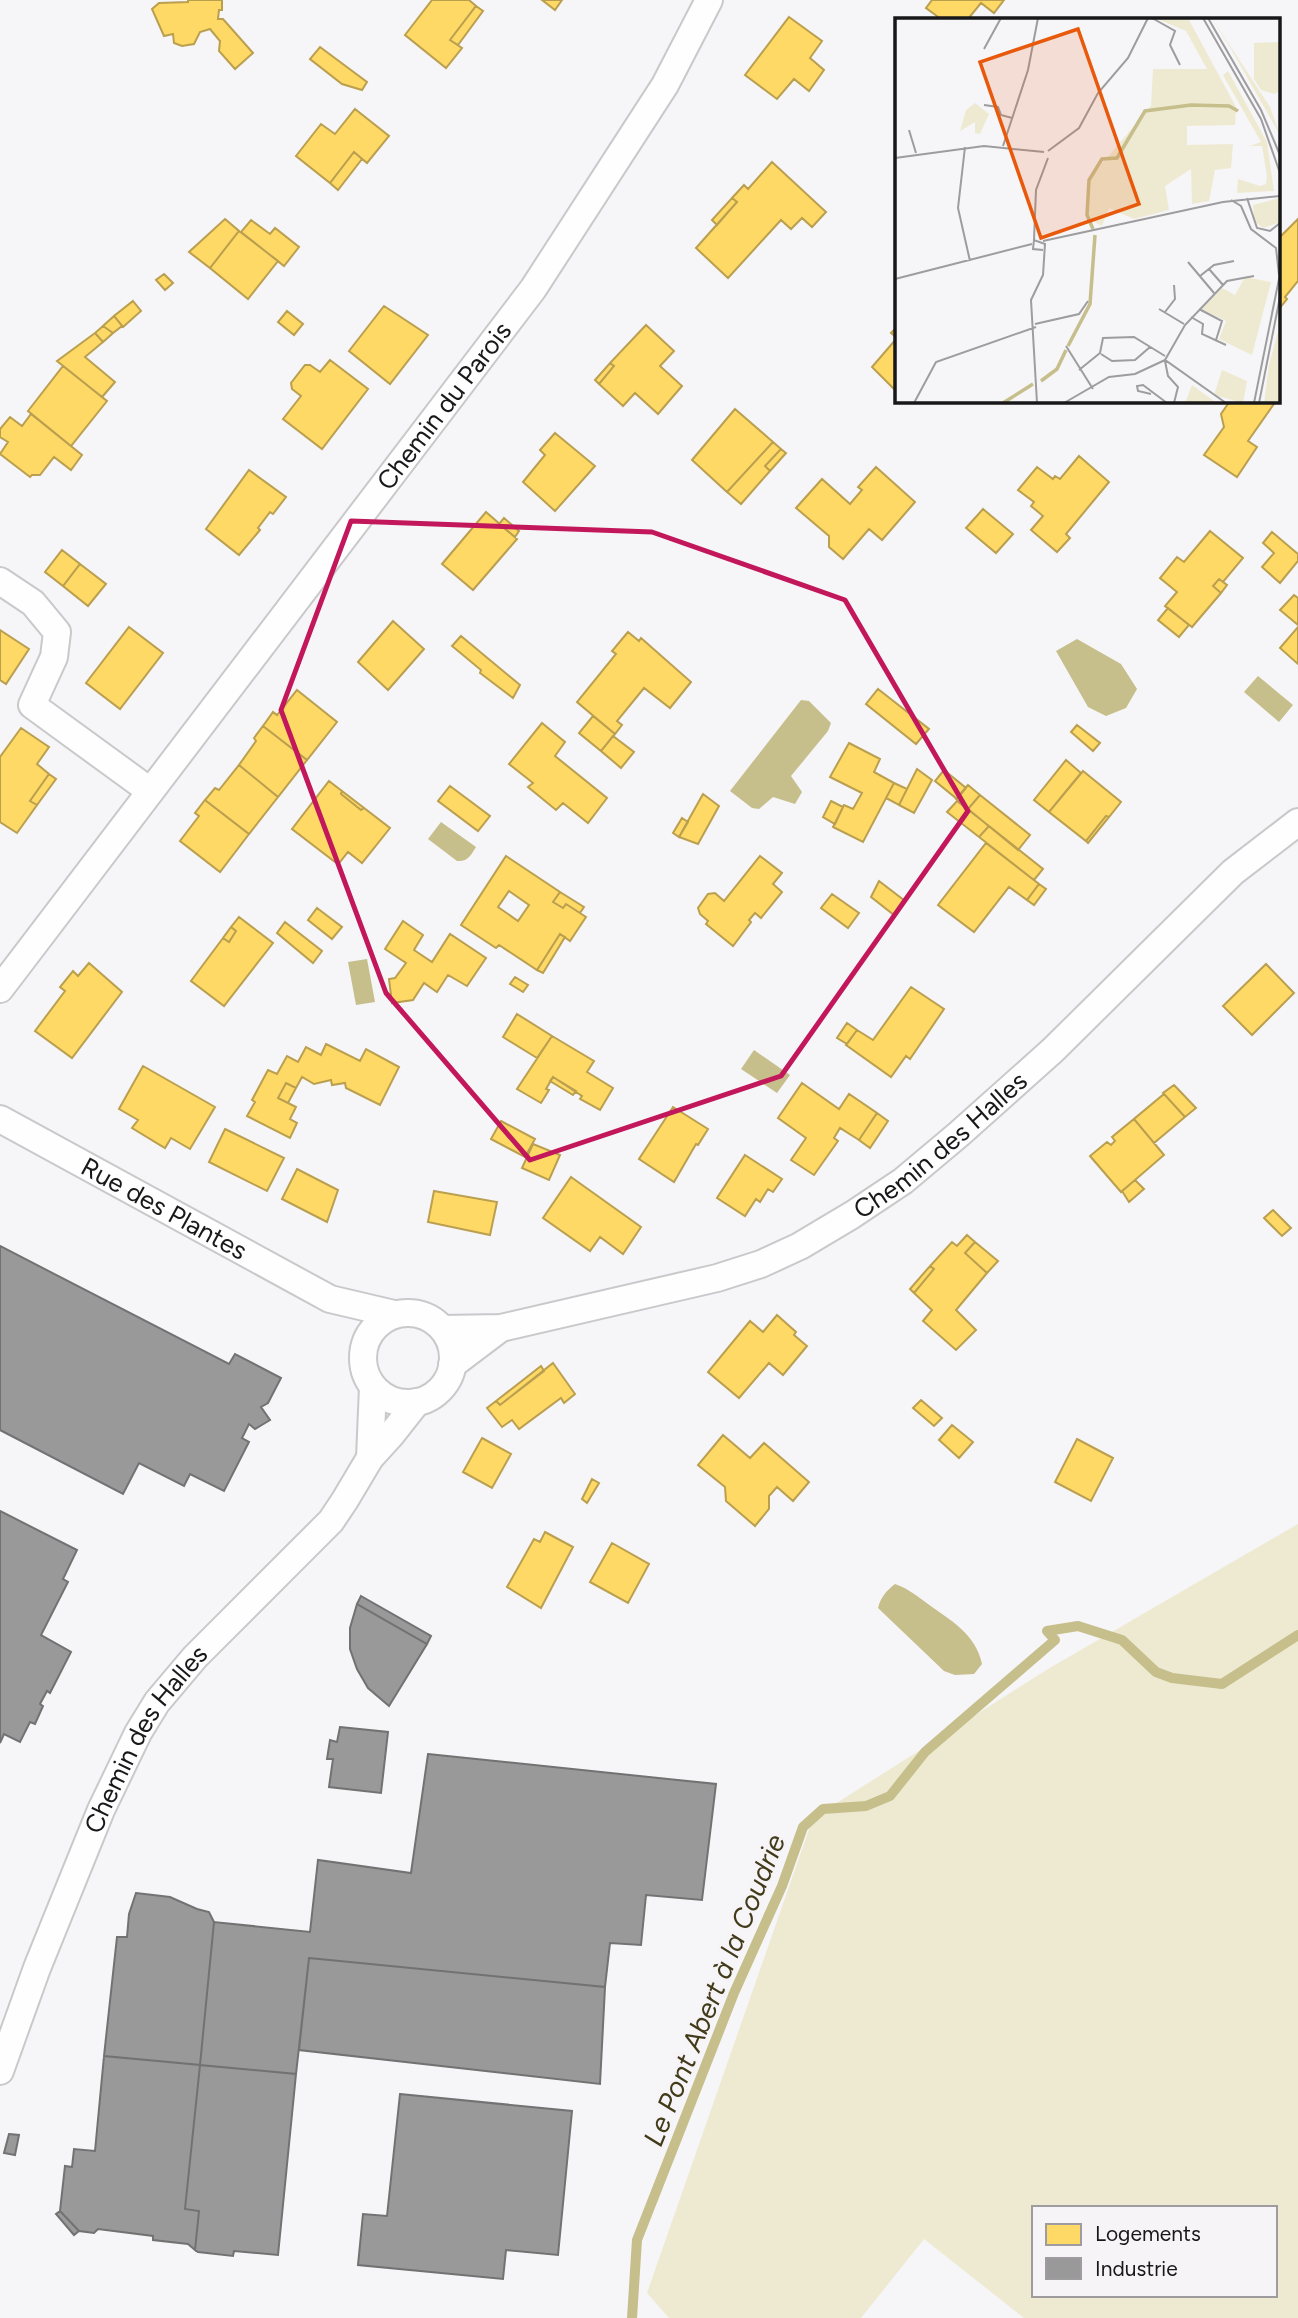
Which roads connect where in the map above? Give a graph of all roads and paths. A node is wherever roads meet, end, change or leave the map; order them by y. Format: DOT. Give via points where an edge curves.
graph roads {
  1 [pos="709,0"];
  2 [pos="0,581"];
  3 [pos="150,791"];
  4 [pos="1298,822"];
  5 [pos="0,989"];
  6 [pos="0,1119"];
  7 [pos="330,1299"];
  8 [pos="394,1314"];
  9 [pos="501,1328"];
  10 [pos="443,1329"];
  11 [pos="365,1342"];
  12 [pos="452,1365"];
  13 [pos="373,1387"];
  14 [pos="417,1402"];
  15 [pos="370,1458"];
  16 [pos="0,2071"];
  1 -- 3 [label="street, Chemin du Parois" via="664,85 533,289"];
  2 -- 3 [label="street" via="33,603 57,632 54,657 32,705"];
  3 -- 5 [label="street, Chemin du Parois"];
  4 -- 9 [label="street, Chemin des Halles" via="1234,872 1053,1050 958,1134 903,1181 852,1215 761,1264"];
  6 -- 7 [label="street, Rue des Plantes"];
  7 -- 8 [label="street, Rue des Plantes"];
  7 -- 11 [label="street, Rue des Plantes"];
  8 -- 10 [label="street" via="412,1312"];
  8 -- 11 [label="street" via="376,1325"];
  9 -- 10 [label="street, Chemin des Halles"];
  9 -- 12 [label="street, Chemin des Halles"];
  10 -- 12 [label="street" via="451,1346"];
  11 -- 13 [label="street" via="362,1358"];
  12 -- 14 [label="street" via="446,1382"];
  13 -- 14 [label="street" via="393,1400"];
  13 -- 15 [label="street, Chemin des Halles"];
  14 -- 15 [label="street, Chemin des Halles"];
  15 -- 16 [label="street, Chemin des Halles" via="331,1521 195,1657 138,1733 91,1834"];
}
